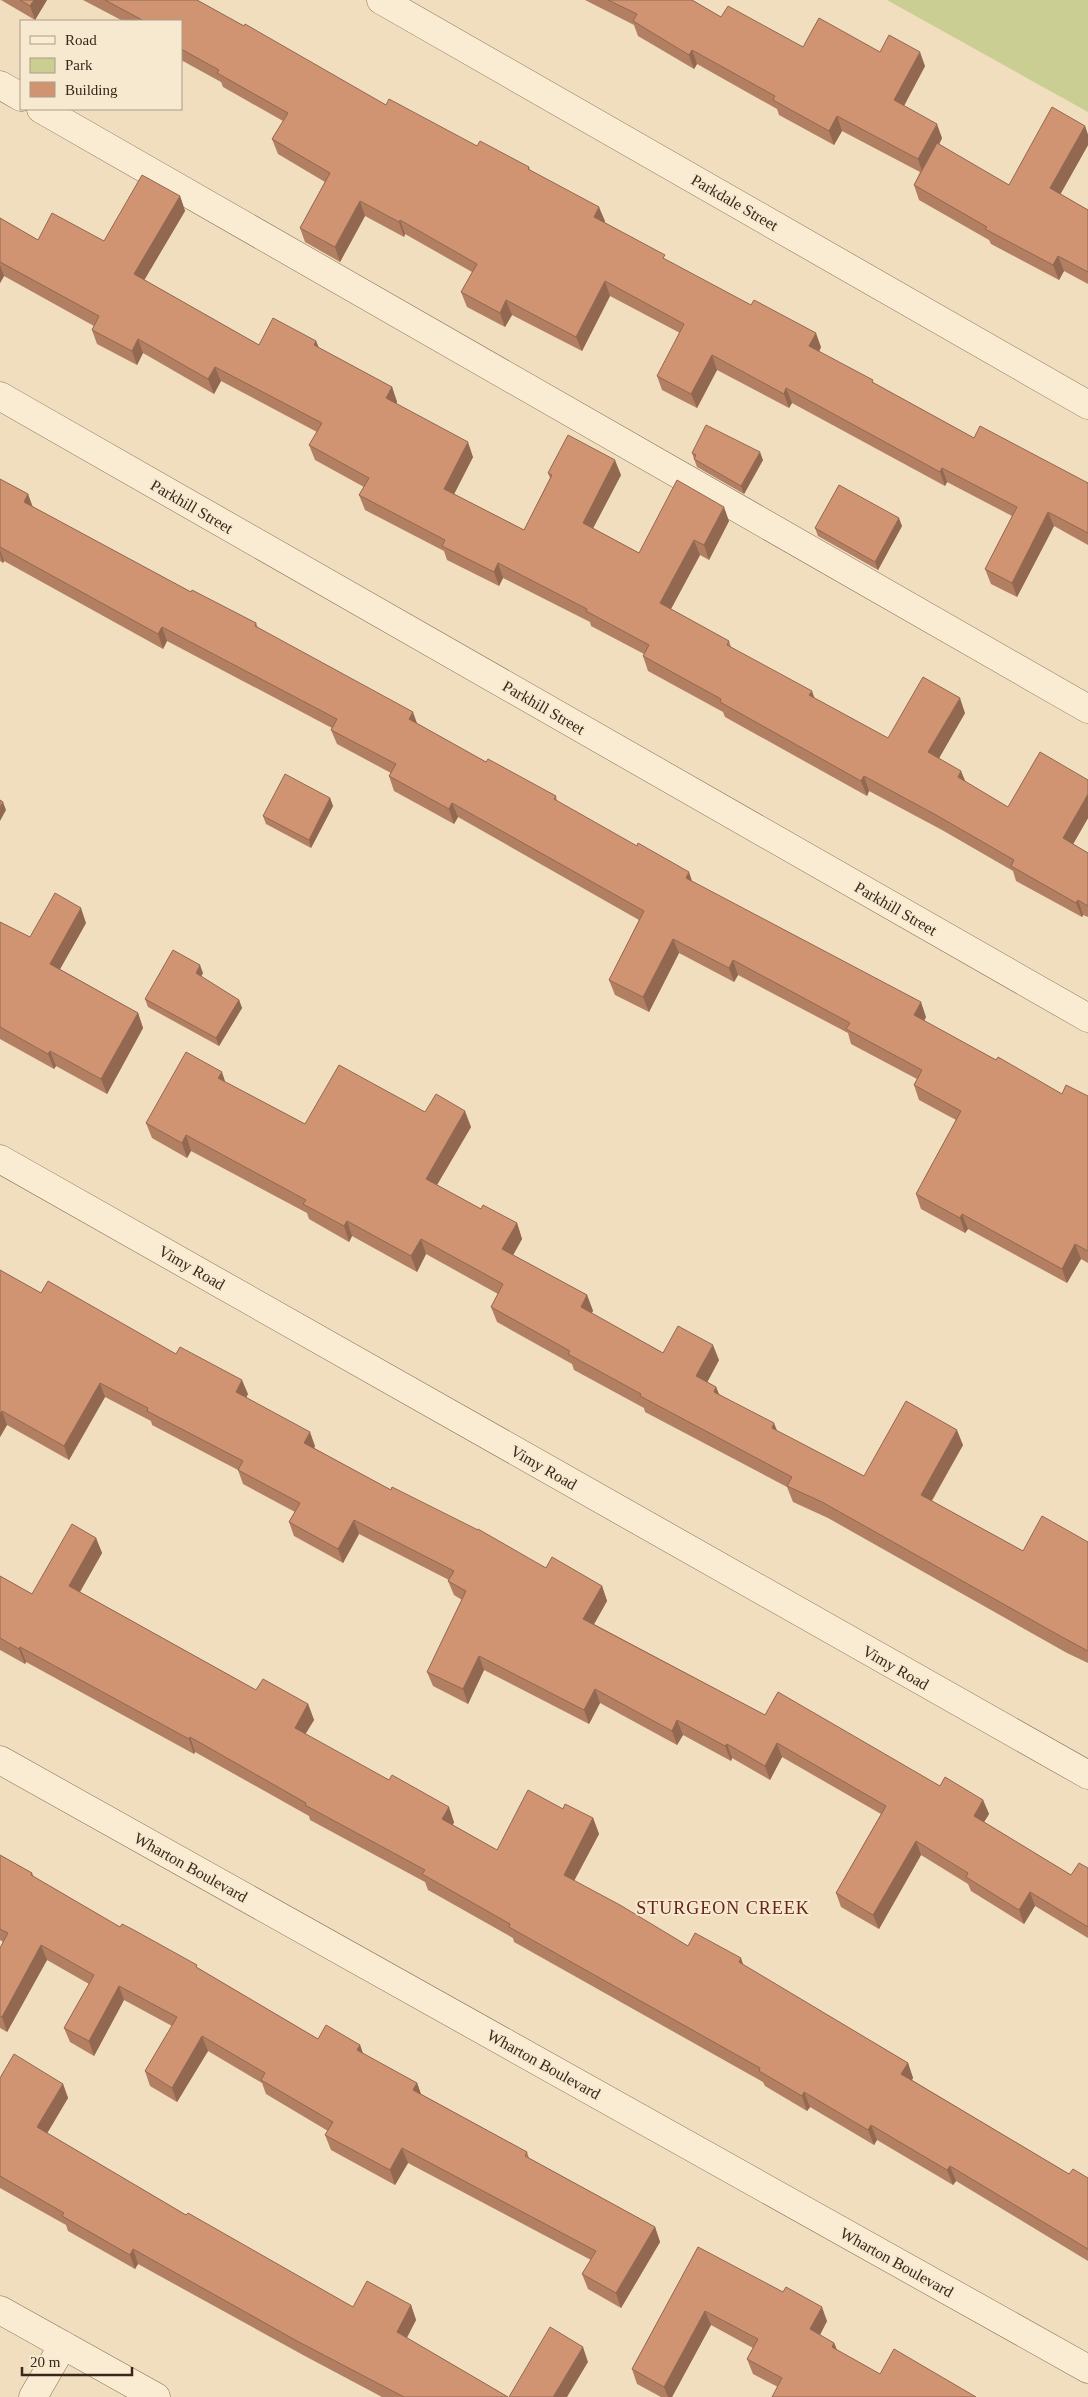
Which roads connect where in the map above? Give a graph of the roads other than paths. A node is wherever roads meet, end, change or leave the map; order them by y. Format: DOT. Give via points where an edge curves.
graph roads {
  1 [pos="381,0"];
  2 [pos="0,85"];
  3 [pos="20,97"];
  4 [pos="43,110"];
  5 [pos="0,396"];
  6 [pos="1088,405"];
  7 [pos="1088,709"];
  8 [pos="1088,1018"];
  9 [pos="0,1159"];
  10 [pos="0,1760"];
  11 [pos="1088,1775"];
  12 [pos="0,2310"];
  13 [pos="62,2345"];
  14 [pos="1088,2369"];
  15 [pos="33,2397"];
  16 [pos="156,2397"];
  1 -- 6 [label="street, Parkdale Street"];
  2 -- 3 [label="street"];
  4 -- 7 [label="street"];
  5 -- 8 [label="street, Parkhill Street"];
  9 -- 11 [label="street, Vimy Road"];
  10 -- 14 [label="street, Wharton Boulevard"];
  12 -- 13 [label="street"];
  13 -- 15 [label="street"];
  13 -- 16 [label="street"];
}
